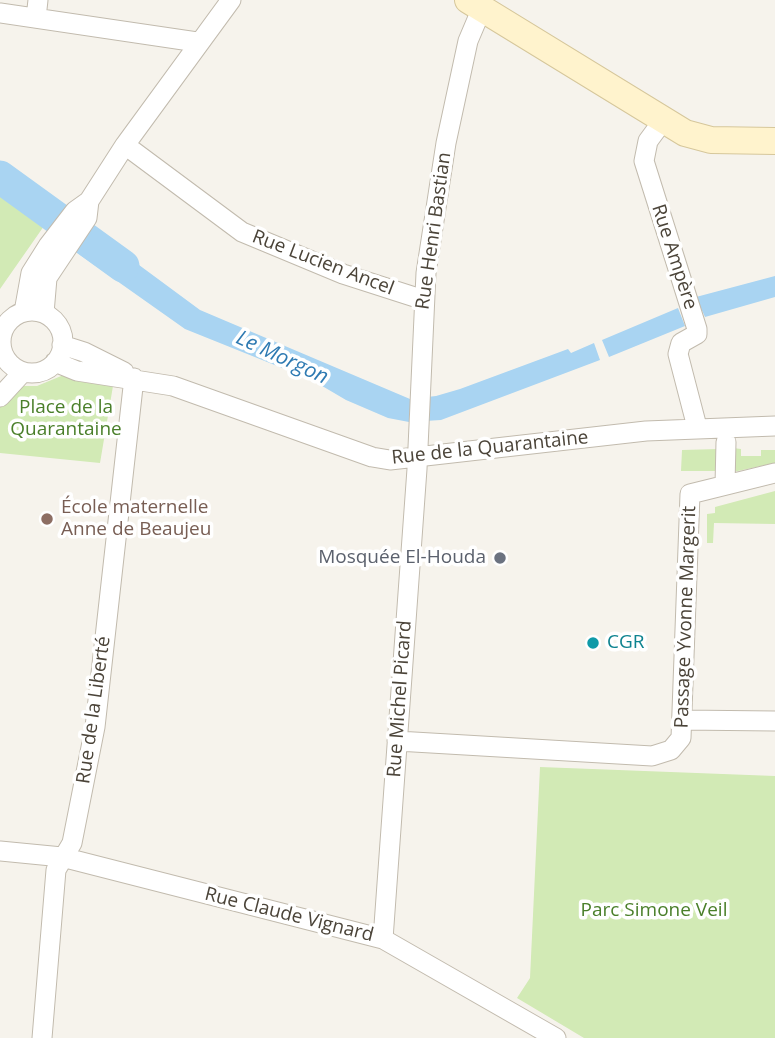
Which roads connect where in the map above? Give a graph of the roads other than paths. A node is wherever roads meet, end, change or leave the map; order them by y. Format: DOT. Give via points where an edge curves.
graph roads {
  1 [pos="231,0"];
  2 [pos="475,4"];
  3 [pos="37,9"];
  4 [pos="0,13"];
  5 [pos="197,42"];
  6 [pos="662,122"];
  7 [pos="775,141"];
  8 [pos="125,145"];
  9 [pos="424,300"];
  10 [pos="34,313"];
  11 [pos="59,353"];
  12 [pos="10,368"];
  13 [pos="134,378"];
  14 [pos="0,397"];
  15 [pos="775,426"];
  16 [pos="697,427"];
  17 [pos="726,442"];
  18 [pos="417,460"];
  19 [pos="775,473"];
  20 [pos="725,485"];
  21 [pos="682,720"];
  22 [pos="775,721"];
  23 [pos="397,741"];
  24 [pos="0,850"];
  25 [pos="62,858"];
  26 [pos="383,939"];
  27 [pos="42,1038"];
  28 [pos="556,1038"];
  1 -- 5 [label="street"];
  2 -- 6 [label="street"];
  2 -- 9 [label="street, Rue Henri Bastian" via="446,143"];
  3 -- 4 [label="street"];
  3 -- 5 [label="street"];
  5 -- 8 [label="street"];
  6 -- 7 [label="street" via="711,140"];
  6 -- 16 [label="street, Rue Ampère" via="648,141 644,161 697,329 681,343 678,354"];
  8 -- 9 [label="street, Rue Lucien Ancel" via="242,232 343,274"];
  8 -- 10 [label="street" via="89,201 75,211 62,239 32,273"];
  9 -- 18 [label="street, Rue Henri Bastian"];
  10 -- 11 [label="street" via="58,326"];
  10 -- 12 [label="street" via="15,316 2,332"];
  11 -- 12 [label="street" via="41,372"];
  11 -- 13 [label="street, Rue de la Quarantaine" via="84,352"];
  12 -- 14 [label="street"];
  13 -- 18 [label="street, Rue de la Quarantaine" via="173,386 372,457"];
  13 -- 25 [label="street, Rue de la Liberté" via="95,727 72,844"];
  15 -- 16 [label="street, Rue de la Quarantaine"];
  16 -- 18 [label="street, Rue de la Quarantaine"];
  17 -- 20 [label="street"];
  18 -- 23 [label="street, Rue Michel Picard"];
  19 -- 20 [label="street, Passage Yvonne Margerit"];
  20 -- 21 [label="street, Passage Yvonne Margerit" via="691,494"];
  21 -- 22 [label="street"];
  21 -- 23 [label="street, Passage Yvonne Margerit" via="681,738 671,750 652,755"];
  23 -- 26 [label="street, Rue Michel Picard"];
  24 -- 25 [label="street, Rue Claude Vignard"];
  25 -- 26 [label="street, Rue Claude Vignard"];
  25 -- 27 [label="street, Rue de la Liberté" via="56,870"];
  26 -- 28 [label="street, Rue Claude Vignard"];
}
